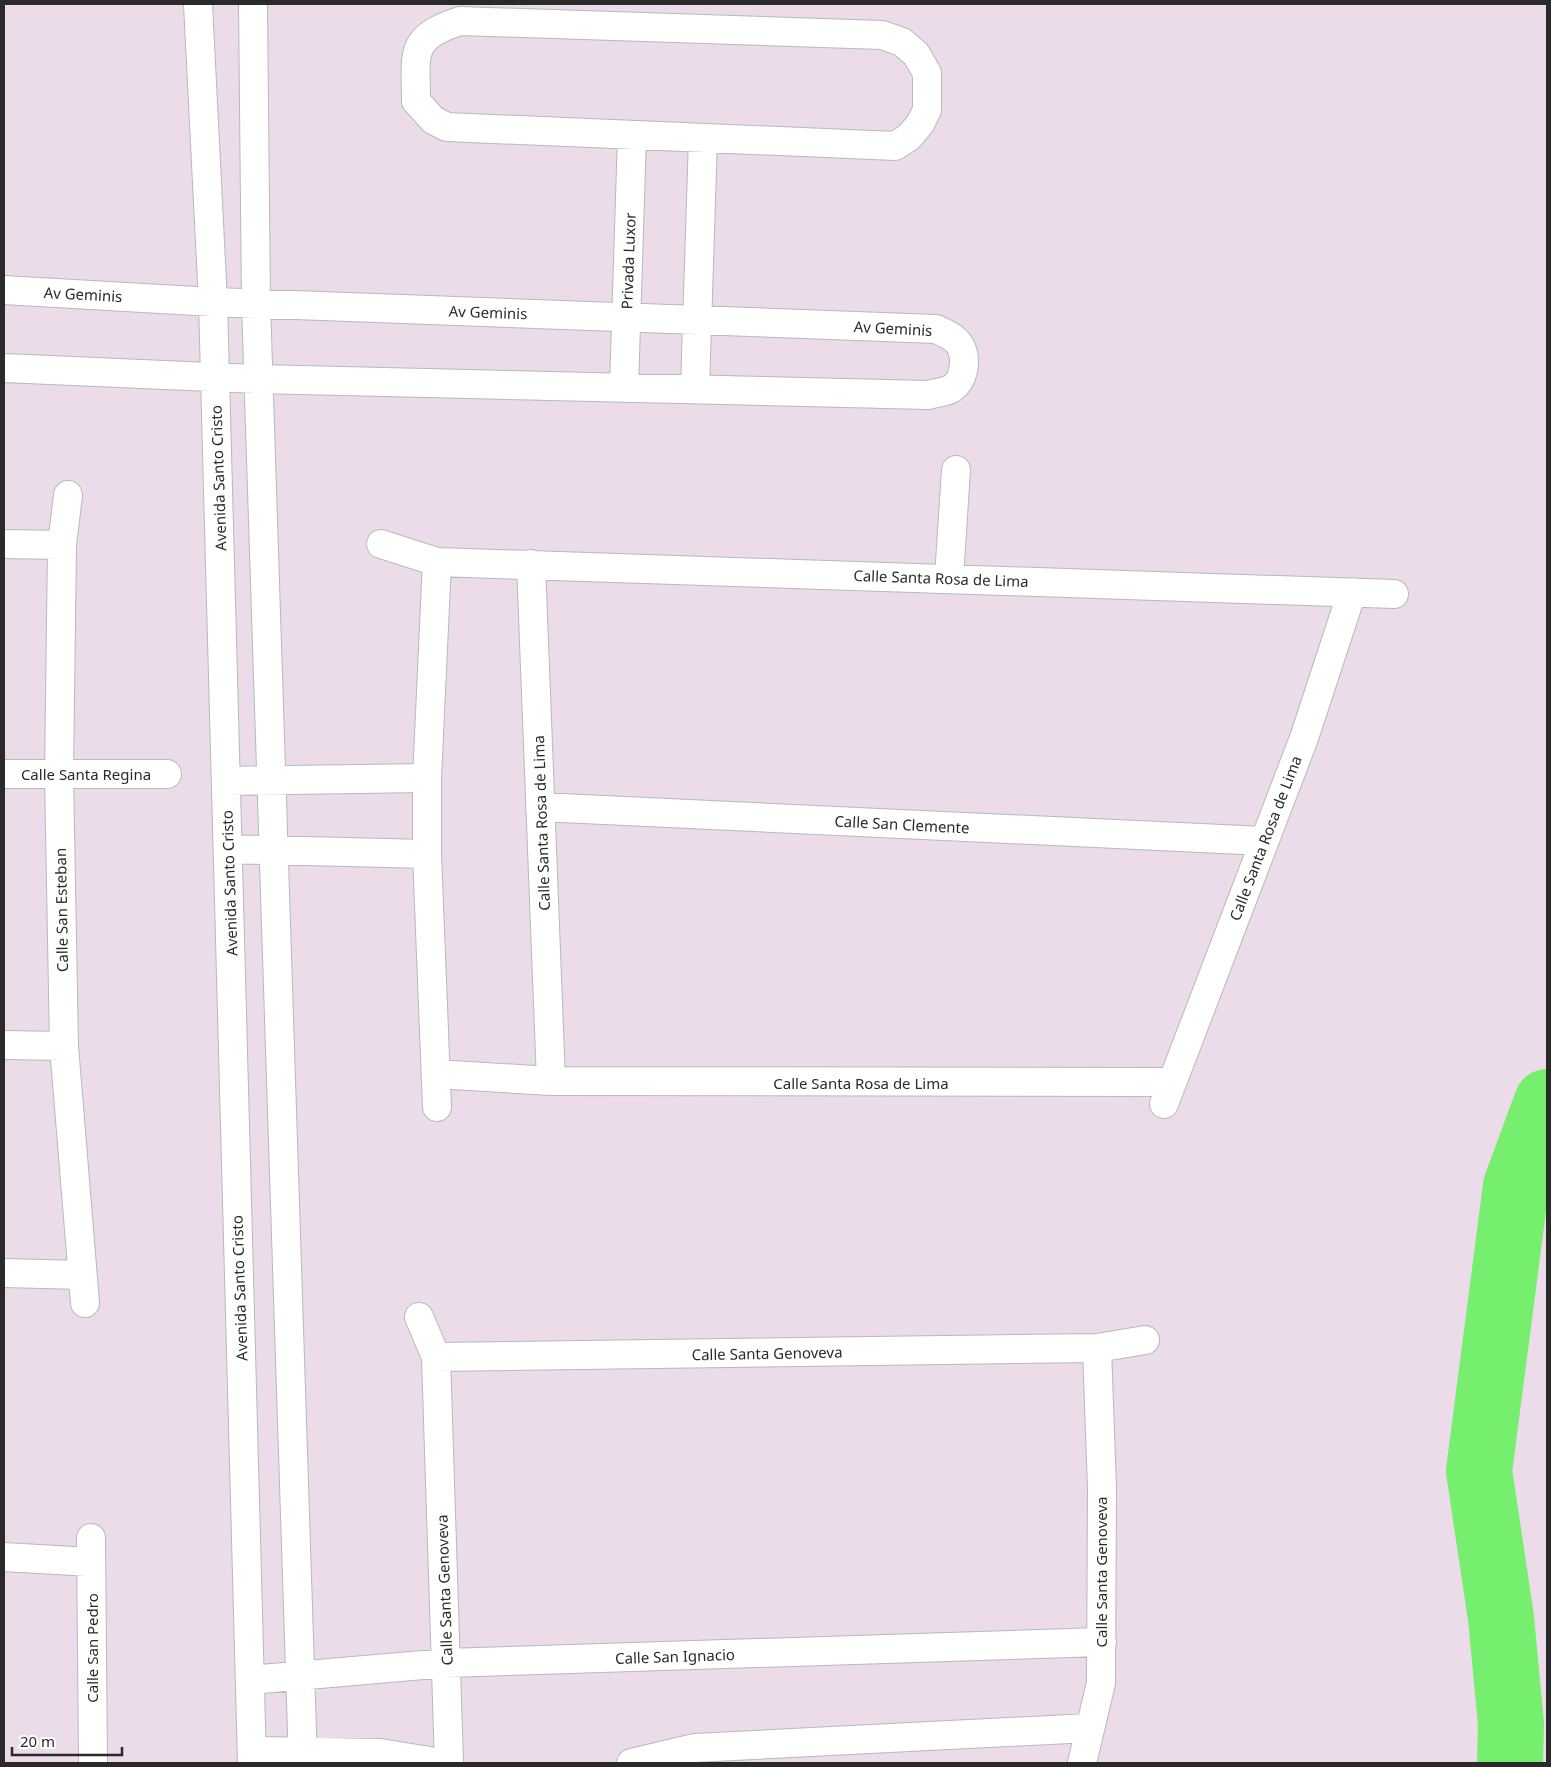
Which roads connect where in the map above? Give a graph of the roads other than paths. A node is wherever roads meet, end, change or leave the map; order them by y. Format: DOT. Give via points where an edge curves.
graph roads {
  1 [pos="198,4"];
  2 [pos="253,4"];
  3 [pos="632,135"];
  4 [pos="703,138"];
  5 [pos="4,290"];
  6 [pos="213,302"];
  7 [pos="256,303"];
  8 [pos="626,317"];
  9 [pos="698,320"];
  10 [pos="4,368"];
  11 [pos="215,377"];
  12 [pos="258,379"];
  13 [pos="624,388"];
  14 [pos="695,389"];
  15 [pos="956,470"];
  16 [pos="68,495"];
  17 [pos="4,544"];
  18 [pos="381,544"];
  19 [pos="62,545"];
  20 [pos="437,562"];
  21 [pos="531,564"];
  22 [pos="949,578"];
  23 [pos="1352,592"];
  24 [pos="1394,594"];
  25 [pos="4,774"];
  26 [pos="167,774"];
  27 [pos="59,775"];
  28 [pos="427,778"];
  29 [pos="271,780"];
  30 [pos="226,781"];
  31 [pos="540,807"];
  32 [pos="1264,841"];
  33 [pos="228,849"];
  34 [pos="274,850"];
  35 [pos="427,854"];
  36 [pos="4,1045"];
  37 [pos="64,1046"];
  38 [pos="436,1074"];
  39 [pos="551,1081"];
  40 [pos="437,1107"];
  41 [pos="4,1273"];
  42 [pos="82,1274"];
  43 [pos="85,1303"];
  44 [pos="419,1317"];
  45 [pos="1145,1340"];
  46 [pos="1097,1348"];
  47 [pos="436,1357"];
  48 [pos="4,1556"];
  49 [pos="1102,1642"];
  50 [pos="446,1663"];
  51 [pos="300,1676"];
  52 [pos="250,1680"];
  53 [pos="1089,1728"];
  54 [pos="252,1757"];
  55 [pos="303,1758"];
  56 [pos="92,1763"];
  57 [pos="442,1763"];
  58 [pos="449,1763"];
  59 [pos="631,1763"];
  60 [pos="1082,1763"];
  1 -- 6 [label="street, Avenida Santo Cristo"];
  2 -- 7 [label="street"];
  3 -- 4 [label="street"];
  3 -- 4 [label="street" via="447,127 432,120 416,101 416,51 437,29 460,21 882,34 902,42 916,54 927,73 927,110 909,137 895,146"];
  3 -- 8 [label="street, Privada Luxor"];
  4 -- 9 [label="street"];
  5 -- 6 [label="street, Av Geminis"];
  6 -- 7 [label="street, Av Geminis"];
  6 -- 11 [label="street, Avenida Santo Cristo"];
  7 -- 8 [label="street, Av Geminis"];
  7 -- 12 [label="street"];
  8 -- 9 [label="street, Av Geminis"];
  8 -- 13 [label="street, Privada Luxor"];
  9 -- 14 [label="street"];
  9 -- 14 [label="street, Av Geminis" via="936,329 955,338 963,352 964,365 960,378 951,389 928,395"];
  10 -- 11 [label="street, Av Geminis"];
  11 -- 12 [label="street, Av Geminis"];
  11 -- 30 [label="street, Avenida Santo Cristo"];
  12 -- 13 [label="street, Av Geminis"];
  12 -- 29 [label="street"];
  13 -- 14 [label="street, Av Geminis"];
  15 -- 22 [label="street"];
  16 -- 19 [label="street, Calle San Esteban"];
  17 -- 19 [label="street"];
  18 -- 20 [label="street, Calle Santa Rosa de Lima"];
  19 -- 27 [label="street, Calle San Esteban"];
  20 -- 21 [label="street, Calle Santa Rosa de Lima"];
  20 -- 28 [label="street"];
  21 -- 22 [label="street, Calle Santa Rosa de Lima"];
  21 -- 31 [label="street, Calle Santa Rosa de Lima"];
  22 -- 23 [label="street, Calle Santa Rosa de Lima"];
  23 -- 24 [label="street, Calle Santa Rosa de Lima"];
  23 -- 32 [label="street, Calle Santa Rosa de Lima" via="1304,738"];
  25 -- 27 [label="street, Calle Santa Regina"];
  26 -- 27 [label="street, Calle Santa Regina"];
  27 -- 37 [label="street, Calle San Esteban"];
  28 -- 29 [label="street"];
  28 -- 35 [label="street"];
  29 -- 30 [label="street"];
  29 -- 34 [label="street"];
  30 -- 33 [label="street, Avenida Santo Cristo"];
  31 -- 32 [label="street, Calle San Clemente"];
  31 -- 39 [label="street, Calle Santa Rosa de Lima"];
  32 -- 39 [label="street, Calle Santa Rosa de Lima" via="1168,1093"];
  33 -- 34 [label="street"];
  33 -- 52 [label="street, Avenida Santo Cristo"];
  34 -- 35 [label="street"];
  34 -- 51 [label="street"];
  35 -- 38 [label="street"];
  36 -- 37 [label="street"];
  37 -- 42 [label="street, Calle San Esteban"];
  38 -- 39 [label="street, Calle Santa Rosa de Lima"];
  38 -- 40 [label="street"];
  41 -- 42 [label="street"];
  42 -- 43 [label="street, Calle San Esteban"];
  44 -- 47 [label="street, Calle Santa Genoveva"];
  45 -- 46 [label="street, Calle Santa Genoveva"];
  46 -- 47 [label="street, Calle Santa Genoveva"];
  46 -- 49 [label="street, Calle Santa Genoveva" via="1102,1489"];
  47 -- 50 [label="street, Calle Santa Genoveva"];
  48 -- 56 [label="street, Calle San Pedro" via="91,1550"];
  49 -- 50 [label="street, Calle San Ignacio"];
  49 -- 53 [label="street, Calle Santa Genoveva" via="1100,1683"];
  50 -- 51 [label="street, Calle San Ignacio"];
  50 -- 58 [label="street, Calle Santa Genoveva"];
  51 -- 52 [label="street, Calle San Ignacio"];
  51 -- 55 [label="street"];
  52 -- 54 [label="street, Avenida Santo Cristo"];
  53 -- 59 [label="street" via="694,1748"];
  53 -- 60 [label="street, Calle Santa Genoveva"];
  54 -- 55 [label="street"];
  55 -- 57 [label="street" via="380,1753"];
}
